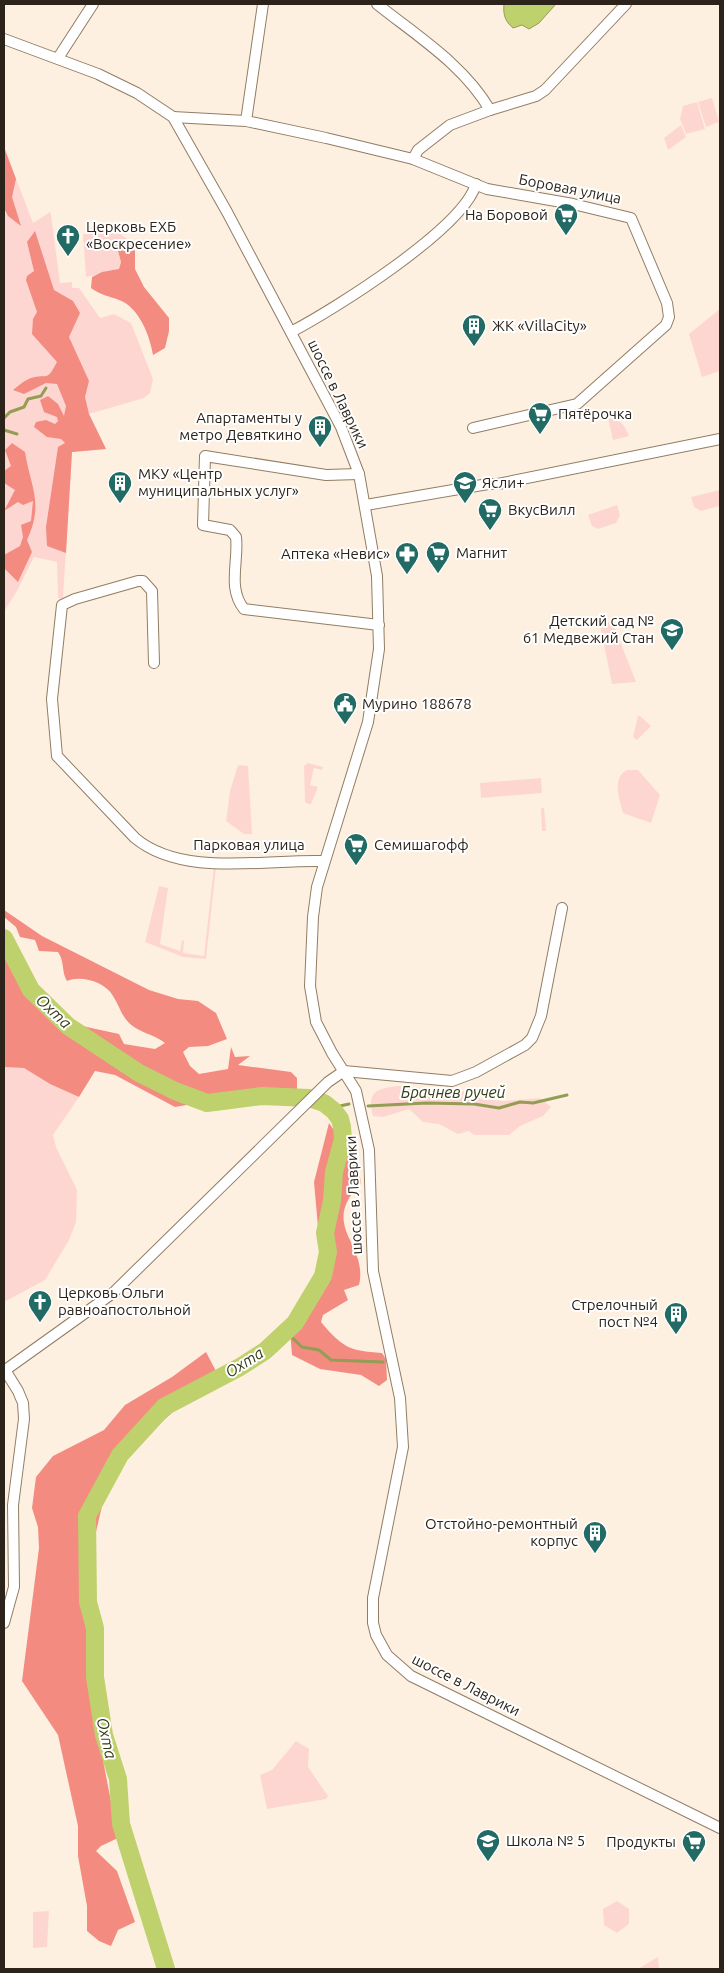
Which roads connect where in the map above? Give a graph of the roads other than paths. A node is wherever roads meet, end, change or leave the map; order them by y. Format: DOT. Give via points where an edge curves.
graph roads {
  1 [pos="93,4"];
  2 [pos="262,4"];
  3 [pos="377,4"];
  4 [pos="626,4"];
  5 [pos="4,39"];
  6 [pos="58,58"];
  7 [pos="490,110"];
  8 [pos="173,117"];
  9 [pos="246,121"];
  10 [pos="413,159"];
  11 [pos="476,184"];
  12 [pos="291,332"];
  13 [pos="474,428"];
  14 [pos="720,439"];
  15 [pos="359,474"];
  16 [pos="366,505"];
  17 [pos="379,625"];
  18 [pos="154,663"];
  19 [pos="324,861"];
  20 [pos="562,908"];
  21 [pos="344,1071"];
  22 [pos="4,1371"];
  23 [pos="4,1623"];
  24 [pos="720,1828"];
  1 -- 6 [label="street"];
  2 -- 9 [label="street"];
  3 -- 7 [label="street" via="466,75"];
  4 -- 7 [label="street" via="545,90"];
  5 -- 6 [label="street"];
  6 -- 8 [label="street" via="129,89"];
  7 -- 10 [label="street" via="450,125 418,150"];
  8 -- 9 [label="street, Боровая улица"];
  8 -- 12 [label="street, шоссе в Лаврики"];
  9 -- 10 [label="street, Боровая улица"];
  10 -- 11 [label="street, Боровая улица"];
  11 -- 12 [label="street" via="467,201 444,226 396,266 322,316"];
  11 -- 13 [label="street, Боровая улица" via="487,189 631,218 667,303 669,317 661,331 576,404"];
  12 -- 15 [label="street, шоссе в Лаврики" via="341,427"];
  14 -- 16 [label="street" via="498,484"];
  15 -- 16 [label="street, шоссе в Лаврики"];
  15 -- 17 [label="street" via="326,475 205,456 203,525 230,530 236,537 234,588 236,600 244,609"];
  16 -- 17 [label="street, шоссе в Лаврики" via="378,576"];
  17 -- 19 [label="street, шоссе в Лаврики" via="371,709"];
  18 -- 19 [label="street, Парковая улица" via="152,591 143,581 62,605 52,700 57,756 139,842 180,860"];
  19 -- 21 [label="street, шоссе в Лаврики" via="313,917 310,986 316,1022"];
  20 -- 21 [label="street" via="541,1016 537,1030 524,1044 476,1072 452,1081"];
  21 -- 22 [label="street" via="328,1082 113,1293"];
  21 -- 24 [label="street, шоссе в Лаврики" via="357,1095 363,1118 369,1156 373,1271 396,1375 402,1419 403,1448 373,1598 373,1624 380,1645 395,1664 412,1676"];
  22 -- 23 [label="street" via="23,1403 24,1420 13,1505 14,1587"];
}
